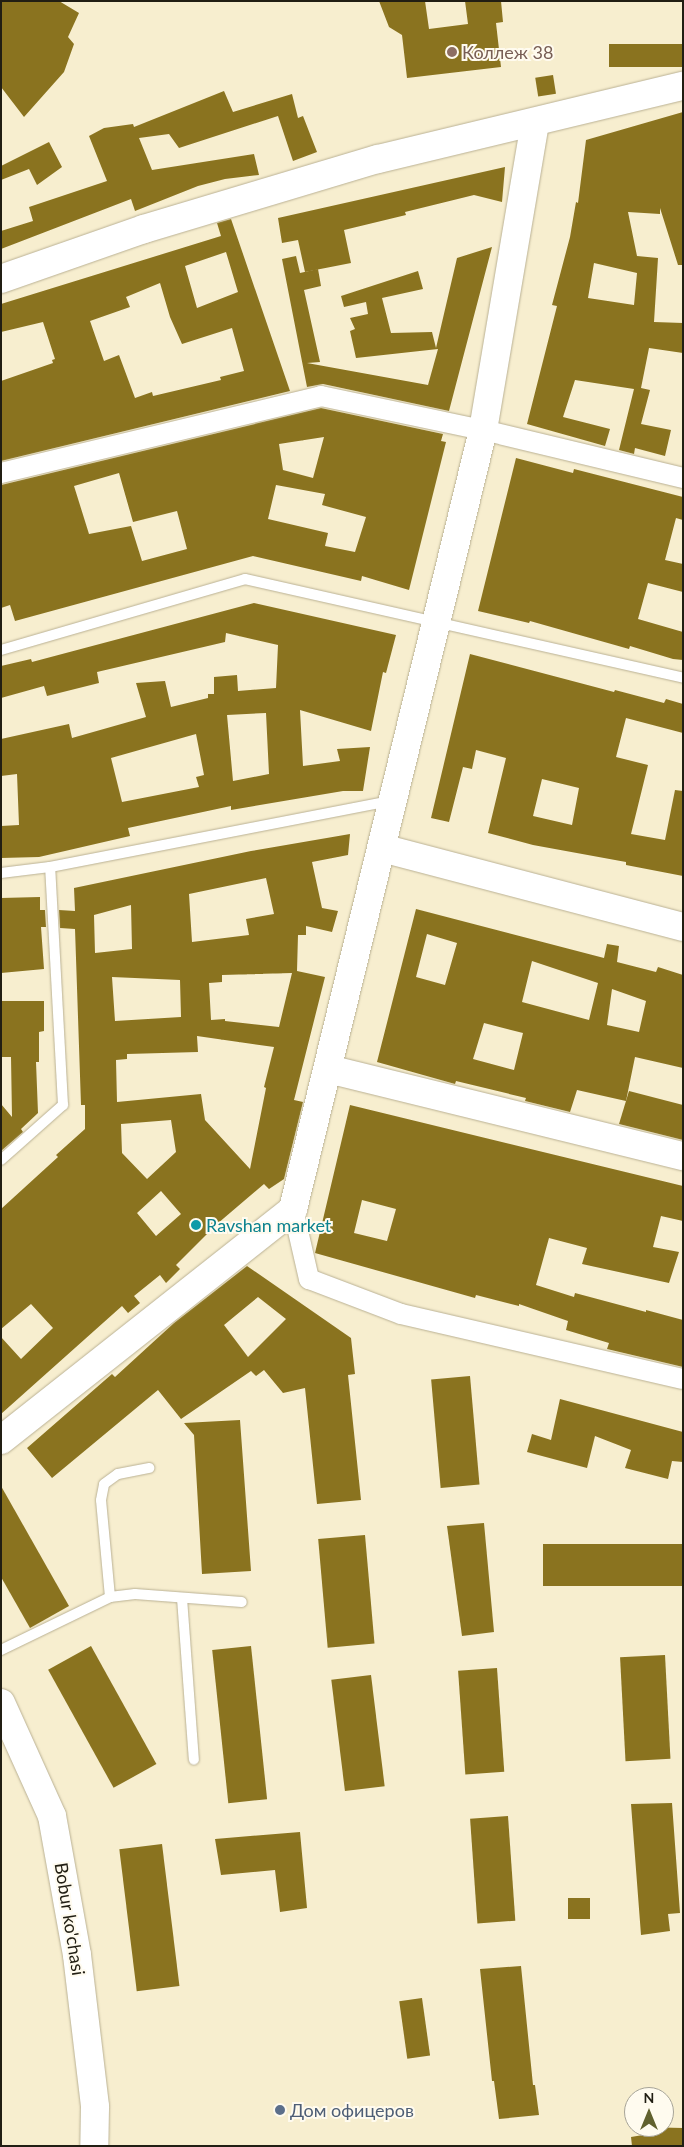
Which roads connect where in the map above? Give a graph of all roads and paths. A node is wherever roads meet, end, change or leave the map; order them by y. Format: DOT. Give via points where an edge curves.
graph roads {
  1 [pos="683,86"];
  2 [pos="535,122"];
  3 [pos="1,279"];
  4 [pos="484,430"];
  5 [pos="1,473"];
  6 [pos="683,478"];
  7 [pos="437,621"];
  8 [pos="1,650"];
  9 [pos="683,678"];
  10 [pos="393,801"];
  11 [pos="382,848"];
  12 [pos="50,867"];
  13 [pos="1,873"];
  14 [pos="683,927"];
  15 [pos="328,1069"];
  16 [pos="683,1156"];
  17 [pos="1,1160"];
  18 [pos="293,1209"];
  19 [pos="683,1379"];
  20 [pos="1,1440"];
  21 [pos="149,1468"];
  22 [pos="110,1597"];
  23 [pos="182,1598"];
  24 [pos="242,1602"];
  25 [pos="1,1650"];
  26 [pos="1,1703"];
  27 [pos="194,1760"];
  28 [pos="94,2146"];
  1 -- 2 [label="street"];
  2 -- 3 [label="street" via="378,159 144,229"];
  2 -- 4 [label="street"];
  4 -- 5 [label="street" via="321,396"];
  4 -- 6 [label="street"];
  4 -- 7 [label="street"];
  7 -- 8 [label="lane" via="245,579"];
  7 -- 9 [label="lane"];
  7 -- 10 [label="street"];
  10 -- 11 [label="street"];
  10 -- 12 [label="lane"];
  11 -- 14 [label="street"];
  11 -- 15 [label="street"];
  12 -- 13 [label="lane"];
  12 -- 17 [label="lane" via="63,1105"];
  15 -- 16 [label="street"];
  15 -- 18 [label="street"];
  18 -- 19 [label="street" via="309,1279 401,1314"];
  18 -- 20 [label="street"];
  21 -- 22 [label="lane" via="118,1474 104,1484 101,1500"];
  22 -- 23 [label="lane" via="135,1594"];
  22 -- 25 [label="lane"];
  23 -- 24 [label="lane"];
  23 -- 27 [label="lane"];
  26 -- 28 [label="street, Bobur ko'chasi" via="52,1816 77,1955 95,2108"];
}
